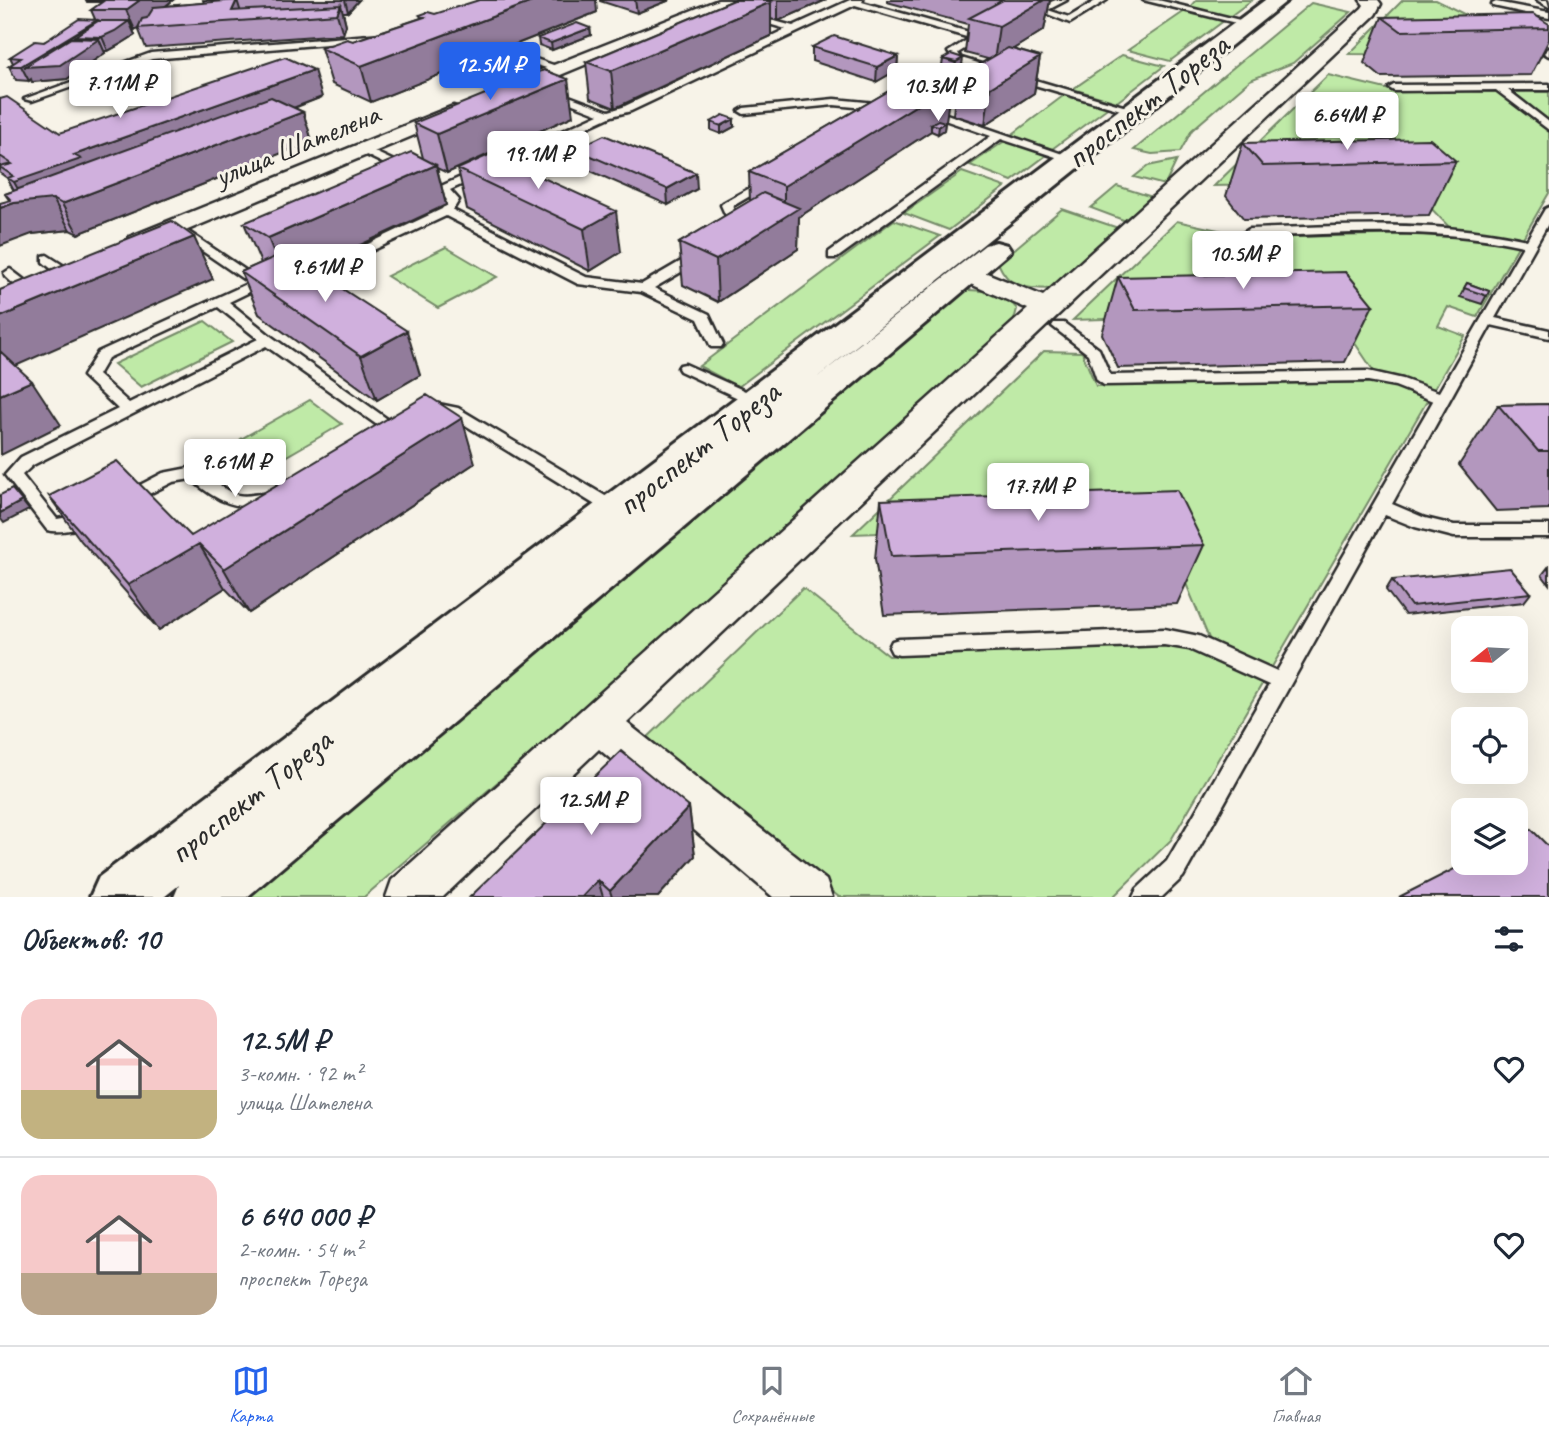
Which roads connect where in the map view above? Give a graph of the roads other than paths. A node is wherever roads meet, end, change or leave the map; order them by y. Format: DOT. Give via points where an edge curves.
graph roads {
  1 [pos="1063,0"];
  2 [pos="1103,0"];
  3 [pos="1147,0"];
  4 [pos="1278,0"];
  5 [pos="1304,0"];
  6 [pos="1368,0"];
  7 [pos="1541,0"];
  8 [pos="856,1"];
  9 [pos="1496,4"];
  10 [pos="1549,5"];
  11 [pos="1093,6"];
  12 [pos="732,8"];
  13 [pos="1549,15"];
  14 [pos="1248,23"];
  15 [pos="794,29"];
  16 [pos="396,36"];
  17 [pos="493,64"];
  18 [pos="559,69"];
  19 [pos="995,70"];
  20 [pos="984,77"];
  21 [pos="526,82"];
  22 [pos="1395,88"];
  23 [pos="1499,88"];
  24 [pos="1549,88"];
  25 [pos="29,99"];
  26 [pos="939,104"];
  27 [pos="903,108"];
  28 [pos="744,111"];
  29 [pos="928,111"];
  30 [pos="1135,111"];
  31 [pos="608,114"];
  32 [pos="869,122"];
  33 [pos="1549,127"];
  34 [pos="999,135"];
  35 [pos="364,150"];
  36 [pos="1072,159"];
  37 [pos="419,177"];
  38 [pos="775,177"];
  39 [pos="431,183"];
  40 [pos="443,189"];
  41 [pos="446,211"];
  42 [pos="1549,211"];
  43 [pos="175,226"];
  44 [pos="1249,233"];
  45 [pos="720,244"];
  46 [pos="1530,244"];
  47 [pos="709,250"];
  48 [pos="114,252"];
  49 [pos="833,256"];
  50 [pos="47,259"];
  51 [pos="89,262"];
  52 [pos="64,272"];
  53 [pos="968,274"];
  54 [pos="257,284"];
  55 [pos="643,288"];
  56 [pos="0,298"];
  57 [pos="219,301"];
  58 [pos="1053,317"];
  59 [pos="1485,320"];
  60 [pos="1549,334"];
  61 [pos="267,340"];
  62 [pos="716,344"];
  63 [pos="685,368"];
  64 [pos="1441,398"];
  65 [pos="758,402"];
  66 [pos="128,410"];
  67 [pos="392,428"];
  68 [pos="371,440"];
  69 [pos="282,493"];
  70 [pos="1381,506"];
  71 [pos="618,511"];
  72 [pos="1549,531"];
  73 [pos="899,647"];
  74 [pos="1281,682"];
  75 [pos="597,723"];
  76 [pos="798,894"];
  77 [pos="119,897"];
  78 [pos="202,897"];
  79 [pos="409,897"];
  80 [pos="1145,897"];
  1 -- 11 [label="lane"];
  1 -- 11 [label="lane" via="1044,11 1070,20"];
  2 -- 11 [label="lane"];
  3 -- 14 [label="lane"];
  4 -- 14 [label="main road, проспект Тореза"];
  5 -- 53 [label="main road, проспект Тореза"];
  6 -- 58 [label="street" via="1373,4 1369,12"];
  7 -- 10 [label="lane"];
  8 -- 15 [label="lane"];
  8 -- 19 [label="lane" via="983,34 953,52 958,60"];
  9 -- 13 [label="lane"];
  12 -- 15 [label="lane"];
  12 -- 18 [label="street, улица Шателена"];
  14 -- 30 [label="main road, проспект Тореза"];
  15 -- 31 [label="lane" via="626,110"];
  16 -- 25 [label="lane" via="151,56"];
  17 -- 18 [label="lane" via="530,60"];
  18 -- 21 [label="street, улица Шателена"];
  19 -- 20 [label="lane"];
  19 -- 30 [label="lane"];
  21 -- 31 [label="lane"];
  21 -- 35 [label="street, улица Шателена"];
  22 -- 23 [label="lane"];
  23 -- 24 [label="lane"];
  23 -- 33 [label="lane"];
  26 -- 29 [label="lane"];
  27 -- 28 [label="lane" via="834,102"];
  27 -- 29 [label="lane"];
  27 -- 32 [label="lane"];
  29 -- 34 [label="lane"];
  30 -- 36 [label="main road, проспект Тореза"];
  31 -- 40 [label="lane"];
  34 -- 36 [label="lane"];
  34 -- 49 [label="lane"];
  35 -- 37 [label="lane"];
  35 -- 43 [label="street, улица Шателена"];
  36 -- 65 [label="main road, проспект Тореза"];
  38 -- 45 [label="lane" via="727,205 741,224"];
  39 -- 40 [label="lane"];
  40 -- 41 [label="lane" via="453,200"];
  41 -- 54 [label="lane" via="283,285"];
  41 -- 55 [label="lane" via="583,281"];
  42 -- 46 [label="lane"];
  43 -- 48 [label="street, улица Шателена"];
  43 -- 54 [label="lane"];
  44 -- 46 [label="lane" via="1447,229 1489,233"];
  46 -- 59 [label="lane"];
  47 -- 55 [label="lane"];
  50 -- 52 [label="lane"];
  51 -- 52 [label="street"];
  52 -- 56 [label="street" via="18,281"];
  53 -- 58 [label="street"];
  53 -- 78 [label="main road, проспект Тореза"];
  54 -- 57 [label="lane"];
  55 -- 62 [label="lane" via="704,317"];
  57 -- 61 [label="lane"];
  57 -- 66 [label="lane" via="103,355 90,376"];
  58 -- 64 [label="lane" via="1094,352 1104,380 1368,376"];
  58 -- 75 [label="street"];
  59 -- 60 [label="lane"];
  59 -- 64 [label="lane"];
  61 -- 66 [label="lane"];
  61 -- 67 [label="lane"];
  63 -- 65 [label="lane"];
  64 -- 70 [label="lane"];
  65 -- 71 [label="main road, проспект Тореза"];
  66 -- 69 [label="lane" via="27,461 13,475 53,526 82,523 169,477 194,473 224,499 253,503"];
  67 -- 68 [label="lane"];
  67 -- 71 [label="lane" via="430,406 453,411"];
  70 -- 72 [label="lane" via="1454,531"];
  70 -- 74 [label="lane"];
  71 -- 77 [label="main road, проспект Тореза"];
  73 -- 74 [label="lane" via="1164,637 1192,642"];
  74 -- 80 [label="lane" via="1175,869"];
  75 -- 76 [label="street"];
  75 -- 79 [label="street"];
}
